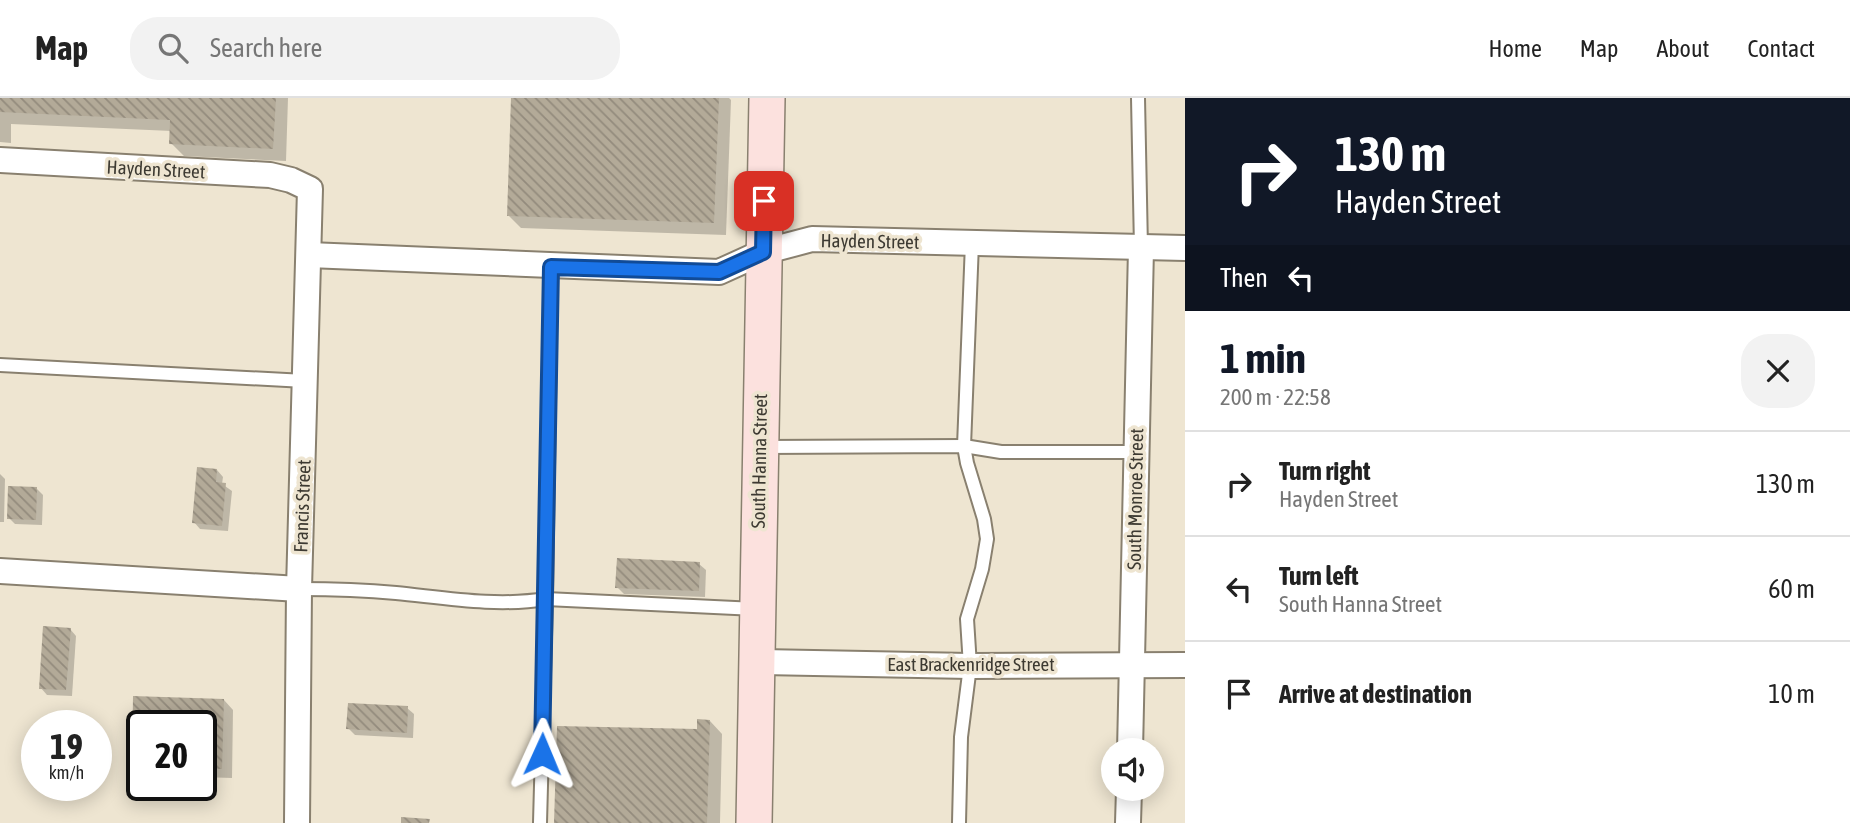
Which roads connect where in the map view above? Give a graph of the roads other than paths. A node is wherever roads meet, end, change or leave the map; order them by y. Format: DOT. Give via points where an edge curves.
graph roads {
  1 [pos="767,98"];
  2 [pos="1138,98"];
  3 [pos="0,160"];
  4 [pos="310,189"];
  5 [pos="972,243"];
  6 [pos="1141,248"];
  7 [pos="1185,248"];
  8 [pos="763,252"];
  9 [pos="309,256"];
  10 [pos="551,267"];
  11 [pos="0,365"];
  12 [pos="305,381"];
  13 [pos="964,446"];
  14 [pos="760,447"];
  15 [pos="1136,452"];
  16 [pos="0,570"];
  17 [pos="299,589"];
  18 [pos="546,600"];
  19 [pos="756,609"];
  20 [pos="758,662"];
  21 [pos="1131,663"];
  22 [pos="1185,665"];
  23 [pos="970,666"];
  24 [pos="1130,738"];
  25 [pos="1129,801"];
  26 [pos="297,823"];
  27 [pos="540,823"];
  28 [pos="754,823"];
  29 [pos="959,823"];
  30 [pos="1128,823"];
  1 -- 8 [label="street, South Hanna Street"];
  2 -- 6 [label="lane"];
  3 -- 4 [label="street, Hayden Street" via="270,175"];
  4 -- 9 [label="street, Francis Street"];
  5 -- 6 [label="street, Hayden Street"];
  5 -- 8 [label="street, Hayden Street" via="812,239"];
  5 -- 13 [label="lane"];
  6 -- 7 [label="street, Hayden Street"];
  6 -- 15 [label="street, South Monroe Street"];
  8 -- 10 [label="street, Hayden Street" via="719,272"];
  8 -- 14 [label="street, South Hanna Street"];
  9 -- 10 [label="street, Hayden Street"];
  9 -- 12 [label="street, Francis Street"];
  10 -- 18 [label="lane"];
  11 -- 12 [label="lane"];
  12 -- 17 [label="street, Francis Street"];
  13 -- 14 [label="lane"];
  13 -- 15 [label="lane" via="1002,452"];
  13 -- 23 [label="lane" via="987,538 967,620"];
  14 -- 19 [label="street, South Hanna Street"];
  15 -- 21 [label="street, South Monroe Street"];
  16 -- 17 [label="street"];
  17 -- 18 [label="lane" via="467,601"];
  17 -- 26 [label="street, Francis Street"];
  18 -- 19 [label="lane"];
  18 -- 27 [label="lane"];
  19 -- 20 [label="street, South Hanna Street"];
  20 -- 23 [label="street, East Brackenridge Street"];
  20 -- 28 [label="street, South Hanna Street"];
  21 -- 22 [label="street, East Brackenridge Street"];
  21 -- 23 [label="street, East Brackenridge Street"];
  21 -- 24 [label="street, South Monroe Street"];
  23 -- 29 [label="lane" via="961,737"];
  25 -- 30 [label="street"];
}
